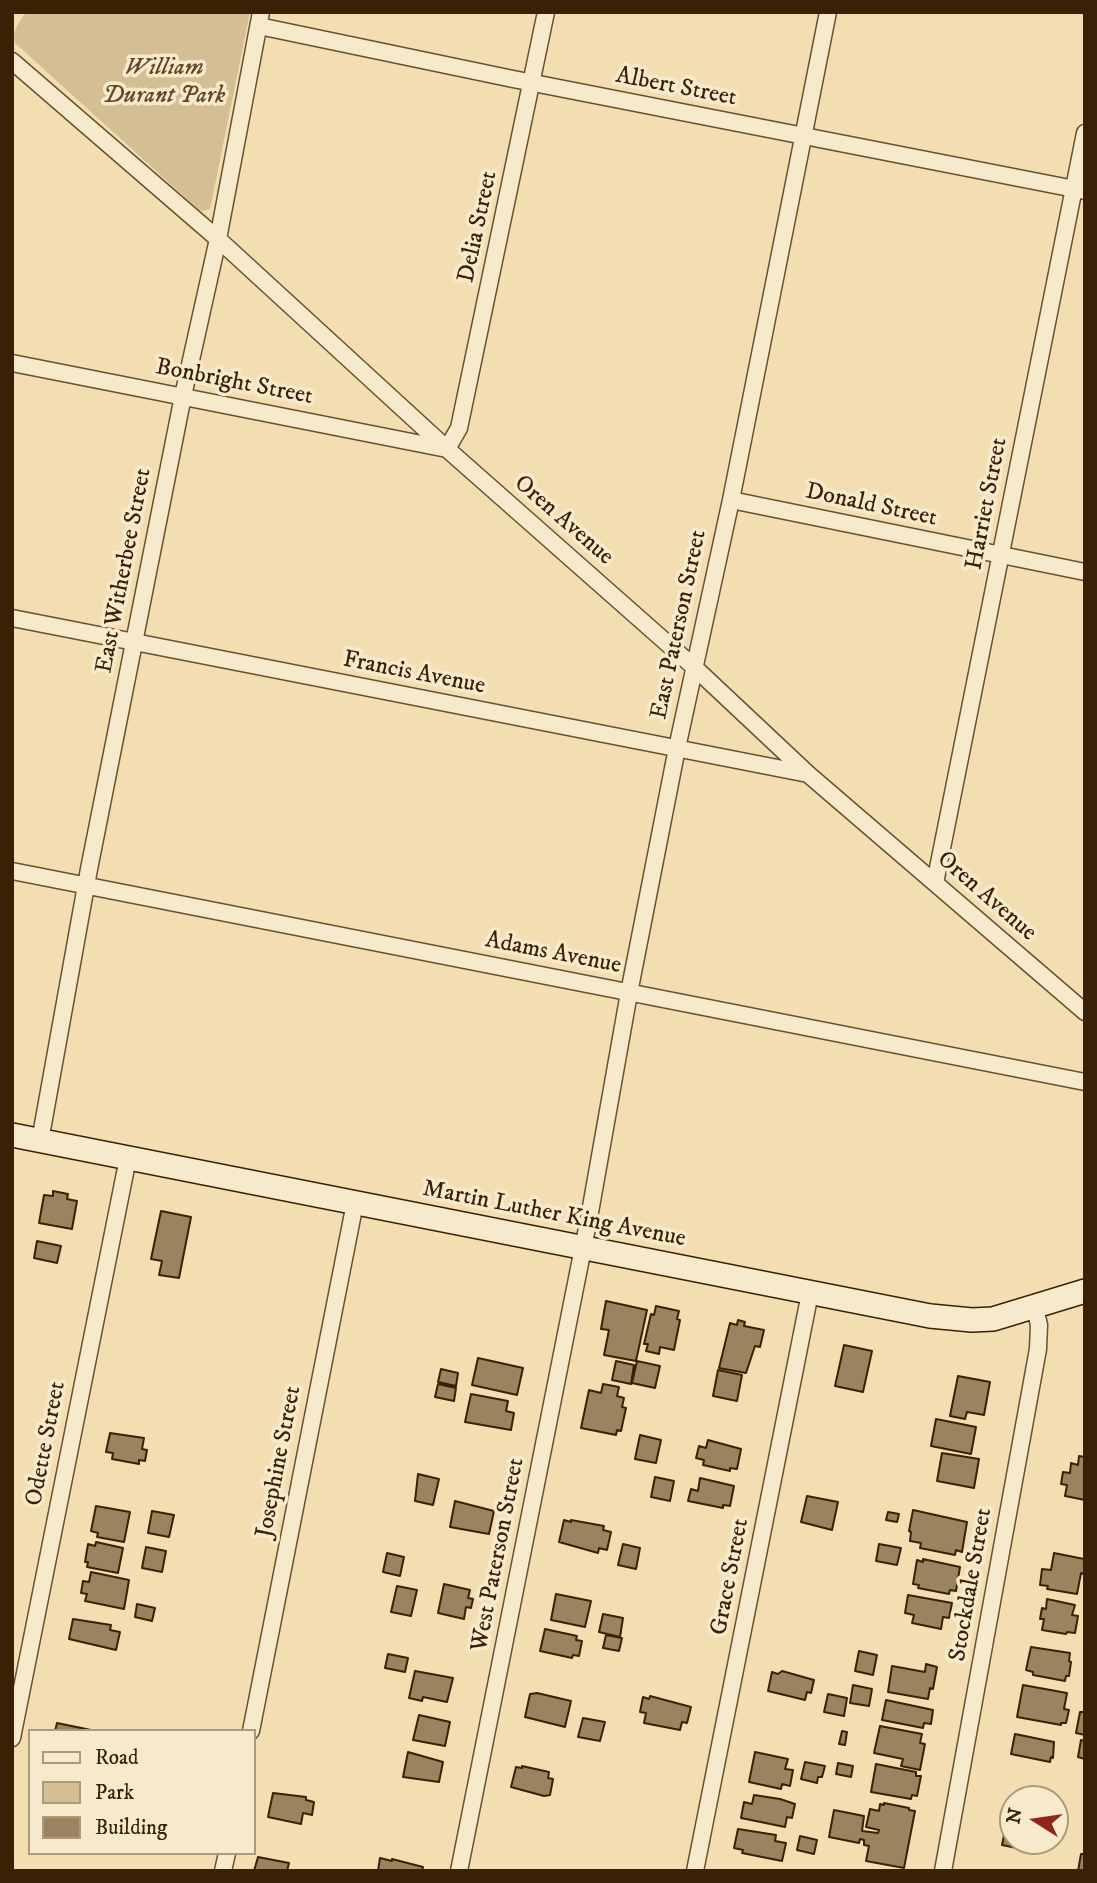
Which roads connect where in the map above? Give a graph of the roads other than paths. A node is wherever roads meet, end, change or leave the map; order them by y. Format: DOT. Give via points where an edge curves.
graph roads {
  1 [pos="546,12"];
  2 [pos="828,12"];
  3 [pos="260,19"];
  4 [pos="12,61"];
  5 [pos="533,83"];
  6 [pos="1085,133"];
  7 [pos="804,136"];
  8 [pos="1079,190"];
  9 [pos="218,239"];
  10 [pos="12,363"];
  11 [pos="183,396"];
  12 [pos="447,449"];
  13 [pos="731,500"];
  14 [pos="1001,556"];
  15 [pos="1085,572"];
  16 [pos="12,618"];
  17 [pos="134,642"];
  18 [pos="694,667"];
  19 [pos="677,748"];
  20 [pos="808,774"];
  21 [pos="12,871"];
  22 [pos="935,883"];
  23 [pos="86,886"];
  24 [pos="629,993"];
  25 [pos="1085,1012"];
  26 [pos="1085,1082"];
  27 [pos="12,1135"];
  28 [pos="40,1141"];
  29 [pos="128,1158"];
  30 [pos="355,1203"];
  31 [pos="583,1248"];
  32 [pos="1085,1291"];
  33 [pos="810,1293"];
  34 [pos="1035,1308"];
  35 [pos="251,1729"];
  36 [pos="12,1738"];
  37 [pos="459,1871"];
  38 [pos="695,1871"];
  39 [pos="943,1871"];
  1 -- 5 [label="street, Delia Street"];
  2 -- 7 [label="street, East Paterson Street"];
  3 -- 5 [label="street, Albert Street"];
  3 -- 9 [label="street, East Witherbee Street"];
  4 -- 9 [label="street, Oren Avenue"];
  5 -- 7 [label="street, Albert Street"];
  5 -- 12 [label="street, Delia Street" via="459,428"];
  6 -- 8 [label="street, Harriet Street"];
  7 -- 8 [label="street, Albert Street"];
  7 -- 13 [label="street, East Paterson Street"];
  8 -- 14 [label="street, Harriet Street"];
  9 -- 11 [label="street, East Witherbee Street"];
  9 -- 12 [label="street, Oren Avenue"];
  10 -- 11 [label="street, Bonbright Street"];
  11 -- 12 [label="street, Bonbright Street"];
  11 -- 17 [label="street, East Witherbee Street"];
  12 -- 18 [label="street, Oren Avenue"];
  13 -- 14 [label="street, Donald Street"];
  13 -- 18 [label="street, East Paterson Street"];
  14 -- 15 [label="street, Donald Street"];
  14 -- 22 [label="street, Harriet Street"];
  16 -- 17 [label="street, Francis Avenue"];
  17 -- 19 [label="street, Francis Avenue"];
  17 -- 23 [label="street, East Witherbee Street"];
  18 -- 19 [label="street, East Paterson Street"];
  18 -- 20 [label="street, Oren Avenue"];
  19 -- 20 [label="street, Francis Avenue"];
  19 -- 24 [label="street, East Paterson Street"];
  20 -- 22 [label="street, Oren Avenue"];
  21 -- 23 [label="street, Adams Avenue"];
  22 -- 25 [label="street, Oren Avenue"];
  23 -- 24 [label="street, Adams Avenue"];
  23 -- 28 [label="street, East Witherbee Street"];
  24 -- 26 [label="street, Adams Avenue"];
  24 -- 31 [label="street, East Paterson Street"];
  27 -- 28 [label="street, Martin Luther King Avenue"];
  28 -- 29 [label="street, Martin Luther King Avenue"];
  29 -- 30 [label="street, Martin Luther King Avenue"];
  29 -- 36 [label="street, Odette Street"];
  30 -- 31 [label="street, Martin Luther King Avenue"];
  30 -- 35 [label="street, Josephine Street"];
  31 -- 33 [label="street, Martin Luther King Avenue"];
  31 -- 37 [label="street, West Paterson Street"];
  32 -- 34 [label="street, Martin Luther King Avenue"];
  33 -- 34 [label="street, Martin Luther King Avenue" via="960,1319 993,1319"];
  33 -- 38 [label="street, Grace Street"];
  34 -- 39 [label="street, Stockdale Street" via="1038,1349"];
}
